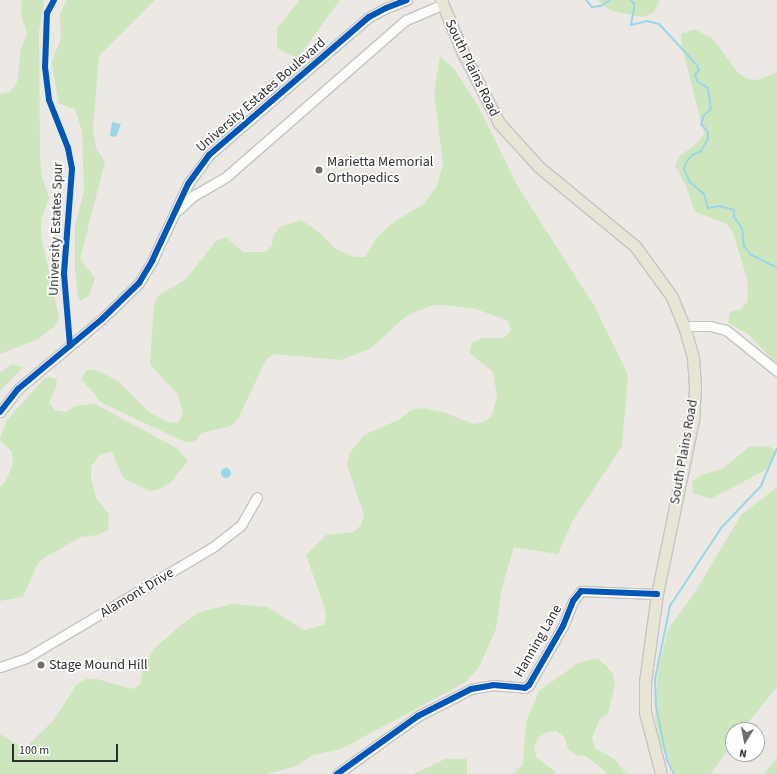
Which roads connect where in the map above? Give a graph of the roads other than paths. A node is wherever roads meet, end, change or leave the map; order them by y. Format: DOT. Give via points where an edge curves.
graph roads {
  1 [pos="407,0"];
  2 [pos="442,2"];
  3 [pos="173,215"];
  4 [pos="684,326"];
  5 [pos="777,371"];
  6 [pos="0,412"];
  7 [pos="258,497"];
  8 [pos="657,594"];
  9 [pos="0,667"];
  10 [pos="337,774"];
  11 [pos="661,774"];
  1 -- 3 [label="street, University Estates Boulevard" via="369,17 215,148 194,174"];
  2 -- 3 [label="street, University Estates Boulevard" via="406,20 234,170 217,184 189,199"];
  2 -- 4 [label="main road, South Plains Road" via="482,93 509,136 539,167 635,246 672,297"];
  3 -- 6 [label="street, University Estates Boulevard" via="148,267 131,292 18,389"];
  4 -- 5 [label="street" via="710,326 726,330"];
  4 -- 8 [label="main road, South Plains Road" via="693,358 693,420"];
  7 -- 9 [label="street, Alamont Drive" via="241,525 219,544 26,658"];
  8 -- 10 [label="street, Hanning Lane" via="581,591 573,601 563,626 529,685 525,688 493,685 471,689 418,716"];
  8 -- 11 [label="main road, South Plains Road" via="645,682 645,705"];
}
